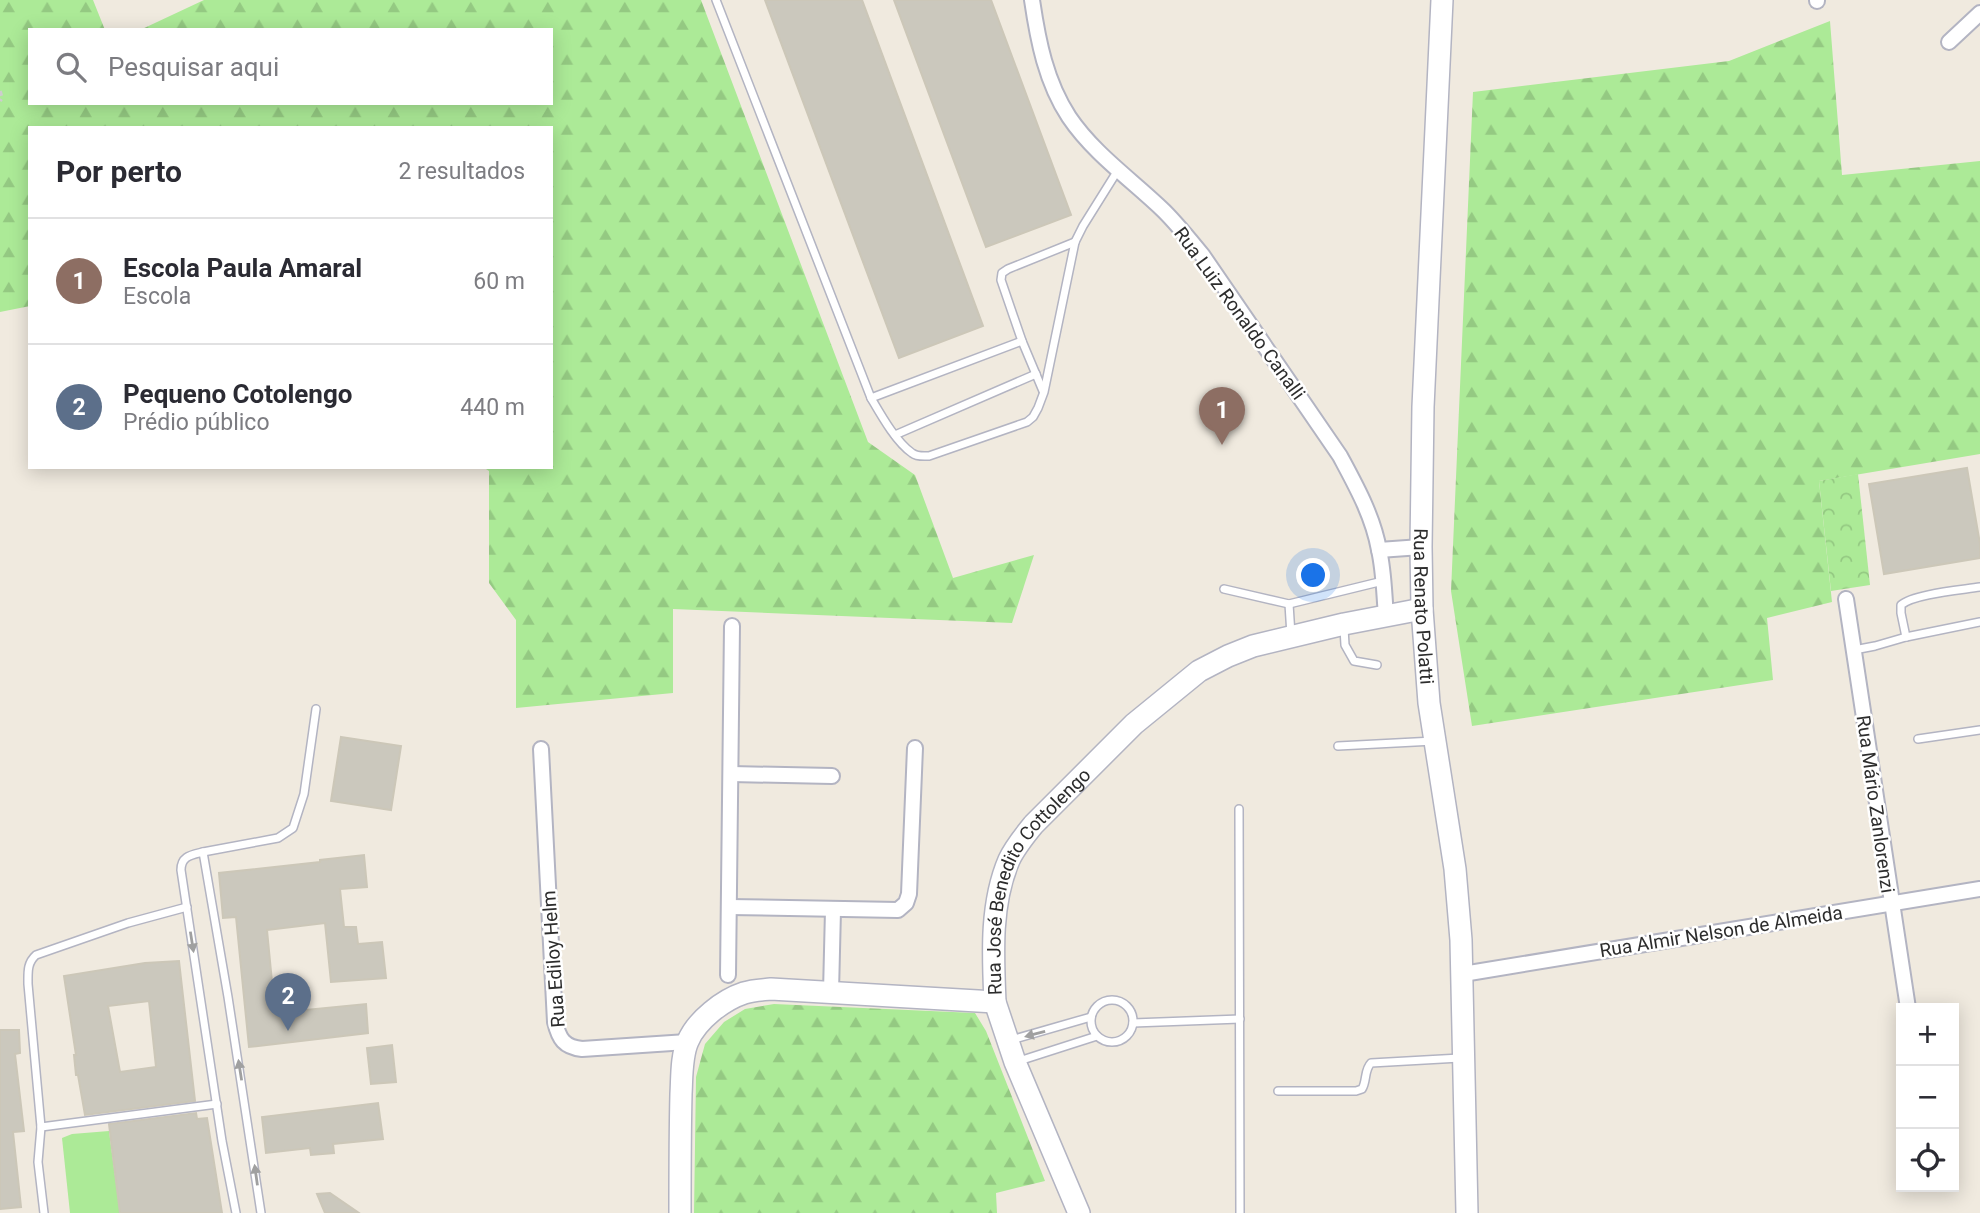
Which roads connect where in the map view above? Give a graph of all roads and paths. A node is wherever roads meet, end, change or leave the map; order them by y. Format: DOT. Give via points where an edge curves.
graph roads {
  1 [pos="716,0"];
  2 [pos="1032,0"];
  3 [pos="1442,0"];
  4 [pos="1980,13"];
  5 [pos="1949,41"];
  6 [pos="0,91"];
  7 [pos="0,102"];
  8 [pos="1118,170"];
  9 [pos="1075,242"];
  10 [pos="1022,341"];
  11 [pos="1036,373"];
  12 [pos="1044,392"];
  13 [pos="871,398"];
  14 [pos="895,435"];
  15 [pos="1420,547"];
  16 [pos="1379,550"];
  17 [pos="1383,581"];
  18 [pos="1980,587"];
  19 [pos="1224,589"];
  20 [pos="1846,599"];
  21 [pos="1289,604"];
  22 [pos="1422,609"];
  23 [pos="1386,615"];
  24 [pos="1980,622"];
  25 [pos="1344,624"];
  26 [pos="732,626"];
  27 [pos="1292,636"];
  28 [pos="1906,637"];
  29 [pos="1854,650"];
  30 [pos="1377,665"];
  31 [pos="316,709"];
  32 [pos="1980,730"];
  33 [pos="1917,739"];
  34 [pos="1435,741"];
  35 [pos="1338,746"];
  36 [pos="915,748"];
  37 [pos="541,749"];
  38 [pos="731,774"];
  39 [pos="832,776"];
  40 [pos="1239,809"];
  41 [pos="203,852"];
  42 [pos="1980,888"];
  43 [pos="1891,903"];
  44 [pos="187,907"];
  45 [pos="729,907"];
  46 [pos="833,910"];
  47 [pos="1463,974"];
  48 [pos="728,975"];
  49 [pos="831,992"];
  50 [pos="995,1002"];
  51 [pos="1907,1003"];
  52 [pos="1091,1017"];
  53 [pos="1240,1019"];
  54 [pos="1133,1023"];
  55 [pos="1097,1036"];
  56 [pos="1007,1041"];
  57 [pos="687,1042"];
  58 [pos="1464,1058"];
  59 [pos="1015,1062"];
  60 [pos="1278,1091"];
  61 [pos="217,1104"];
  62 [pos="41,1127"];
  63 [pos="44,1213"];
  64 [pos="236,1213"];
  65 [pos="261,1213"];
  66 [pos="680,1213"];
  67 [pos="1079,1213"];
  68 [pos="1240,1213"];
  69 [pos="1467,1213"];
  1 -- 13 [label="lane"];
  2 -- 8 [label="street, Rua Luiz Ronaldo Canalli" via="1053,86 1085,138"];
  3 -- 15 [label="main road, Rua Renato Polatti"];
  4 -- 5 [label="street"];
  6 -- 7 [label="path"];
  8 -- 9 [label="lane"];
  8 -- 16 [label="street, Rua Luiz Ronaldo Canalli" via="1203,256 1323,429 1357,488"];
  9 -- 10 [label="lane" via="1002,274"];
  9 -- 12 [label="lane"];
  10 -- 11 [label="lane"];
  10 -- 13 [label="lane"];
  11 -- 12 [label="lane"];
  11 -- 14 [label="lane"];
  12 -- 14 [label="lane" via="1027,422 929,456 912,454"];
  13 -- 14 [label="lane"];
  15 -- 16 [label="street"];
  15 -- 22 [label="main road, Rua Renato Polatti"];
  16 -- 17 [label="street, Rua Luiz Ronaldo Canalli"];
  17 -- 21 [label="lane"];
  17 -- 23 [label="street, Rua Luiz Ronaldo Canalli"];
  18 -- 28 [label="lane" via="1905,601 1901,613"];
  19 -- 21 [label="lane"];
  20 -- 29 [label="street, Rua Mário Zanlorenzi"];
  21 -- 27 [label="lane"];
  22 -- 23 [label="main road, Rua José Benedito Cottolengo"];
  22 -- 34 [label="main road, Rua Renato Polatti"];
  23 -- 25 [label="main road, Rua José Benedito Cottolengo"];
  24 -- 28 [label="lane"];
  25 -- 27 [label="main road, Rua José Benedito Cottolengo"];
  25 -- 30 [label="lane" via="1345,645 1354,661"];
  26 -- 38 [label="street"];
  27 -- 50 [label="main road, Rua José Benedito Cottolengo" via="1240,651 1199,671 1134,724 1020,841 1002,881 997,907"];
  28 -- 29 [label="lane"];
  29 -- 43 [label="street, Rua Mário Zanlorenzi"];
  31 -- 41 [label="lane" via="293,828 278,838"];
  32 -- 33 [label="lane"];
  34 -- 35 [label="lane"];
  34 -- 47 [label="main road, Rua Renato Polatti" via="1455,869"];
  36 -- 46 [label="street" via="906,903 890,911"];
  37 -- 57 [label="street, Rua Ediloy Helm" via="557,1033 562,1042 582,1049"];
  38 -- 39 [label="street"];
  38 -- 45 [label="street"];
  40 -- 53 [label="lane"];
  41 -- 44 [label="lane" via="181,863"];
  65 -- 41 [label="lane, one-way"];
  42 -- 43 [label="street, Rua Almir Nelson de Almeida"];
  43 -- 47 [label="street, Rua Almir Nelson de Almeida"];
  43 -- 51 [label="street, Rua Mário Zanlorenzi"];
  44 -- 61 [label="lane, one-way"];
  44 -- 62 [label="lane" via="128,923 31,960"];
  45 -- 46 [label="street"];
  45 -- 48 [label="street"];
  46 -- 49 [label="street"];
  47 -- 58 [label="main road, Rua Renato Polatti"];
  49 -- 50 [label="main road, Rua José Benedito Cottolengo"];
  49 -- 57 [label="main road, Rua José Benedito Cottolengo" via="771,989 743,993 712,1013"];
  50 -- 56 [label="main road"];
  52 -- 54 [label="lane" via="1100,1004 1115,1000 1128,1008"];
  52 -- 55 [label="lane"];
  52 -- 56 [label="lane, one-way"];
  53 -- 54 [label="lane"];
  53 -- 68 [label="lane"];
  54 -- 55 [label="lane" via="1119,1041"];
  55 -- 59 [label="lane"];
  56 -- 59 [label="main road"];
  57 -- 66 [label="main road"];
  58 -- 60 [label="lane" via="1371,1063 1362,1090"];
  58 -- 69 [label="main road, Rua Renato Polatti"];
  59 -- 67 [label="main road"];
  61 -- 62 [label="lane"];
  61 -- 64 [label="lane"];
  62 -- 63 [label="lane" via="38,1162"];
}
